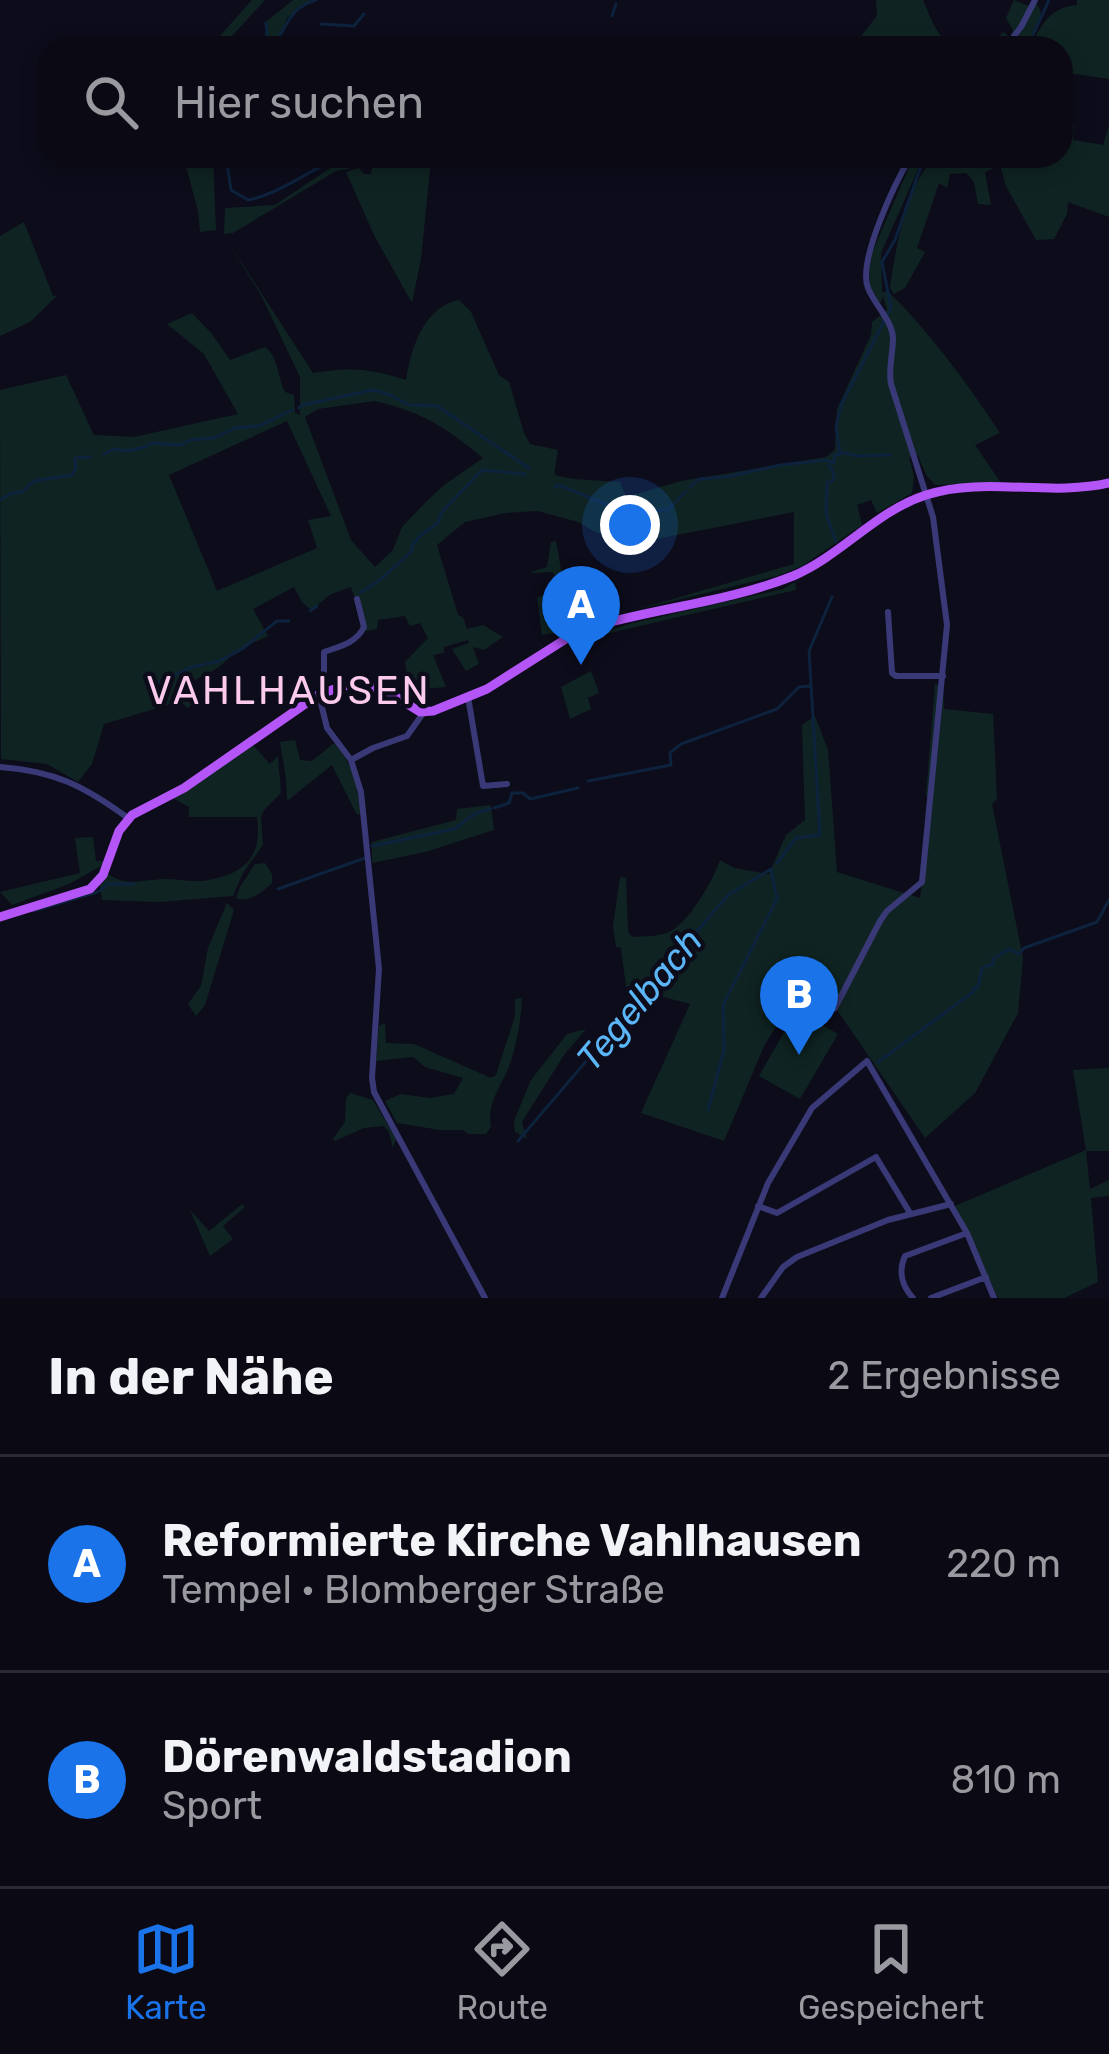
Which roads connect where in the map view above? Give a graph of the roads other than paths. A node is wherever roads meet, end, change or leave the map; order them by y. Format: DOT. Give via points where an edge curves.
graph roads {
  1 [pos="1035,0"];
  2 [pos="1014,36"];
  3 [pos="906,168"];
  4 [pos="1109,483"];
  5 [pos="926,495"];
  6 [pos="356,599"];
  7 [pos="888,612"];
  8 [pos="943,676"];
  9 [pos="321,694"];
  10 [pos="468,697"];
  11 [pos="424,712"];
  12 [pos="351,760"];
  13 [pos="0,766"];
  14 [pos="507,784"];
  15 [pos="128,818"];
  16 [pos="0,917"];
  17 [pos="835,1008"];
  18 [pos="951,1204"];
  19 [pos="758,1207"];
  20 [pos="910,1213"];
  21 [pos="967,1233"];
  22 [pos="986,1276"];
  23 [pos="485,1298"];
  24 [pos="722,1298"];
  25 [pos="761,1298"];
  26 [pos="913,1298"];
  27 [pos="931,1298"];
  28 [pos="994,1298"];
  1 -- 2 [label="street"];
  3 -- 5 [label="street" via="864,268 893,340 890,384"];
  4 -- 5 [label="main road"];
  5 -- 8 [label="street" via="947,625"];
  5 -- 10 [label="main road" via="796,574 588,628"];
  6 -- 9 [label="street" via="364,627 324,652"];
  7 -- 8 [label="street" via="892,673"];
  8 -- 17 [label="street" via="922,883 880,921"];
  9 -- 11 [label="main road" via="369,685"];
  9 -- 12 [label="street" via="330,734"];
  9 -- 15 [label="main road"];
  10 -- 11 [label="main road"];
  10 -- 14 [label="street" via="483,786"];
  11 -- 12 [label="street" via="407,736"];
  12 -- 23 [label="street" via="362,792 379,969 373,1088"];
  13 -- 15 [label="street" via="59,777"];
  15 -- 16 [label="main road" via="90,889"];
  18 -- 19 [label="street" via="867,1061 812,1108"];
  18 -- 20 [label="street"];
  18 -- 21 [label="street"];
  19 -- 20 [label="street" via="777,1213 876,1157"];
  19 -- 24 [label="street"];
  20 -- 25 [label="street" via="790,1261"];
  21 -- 22 [label="street"];
  21 -- 26 [label="street" via="905,1256 901,1272"];
  22 -- 27 [label="street"];
  22 -- 28 [label="street"];
}
